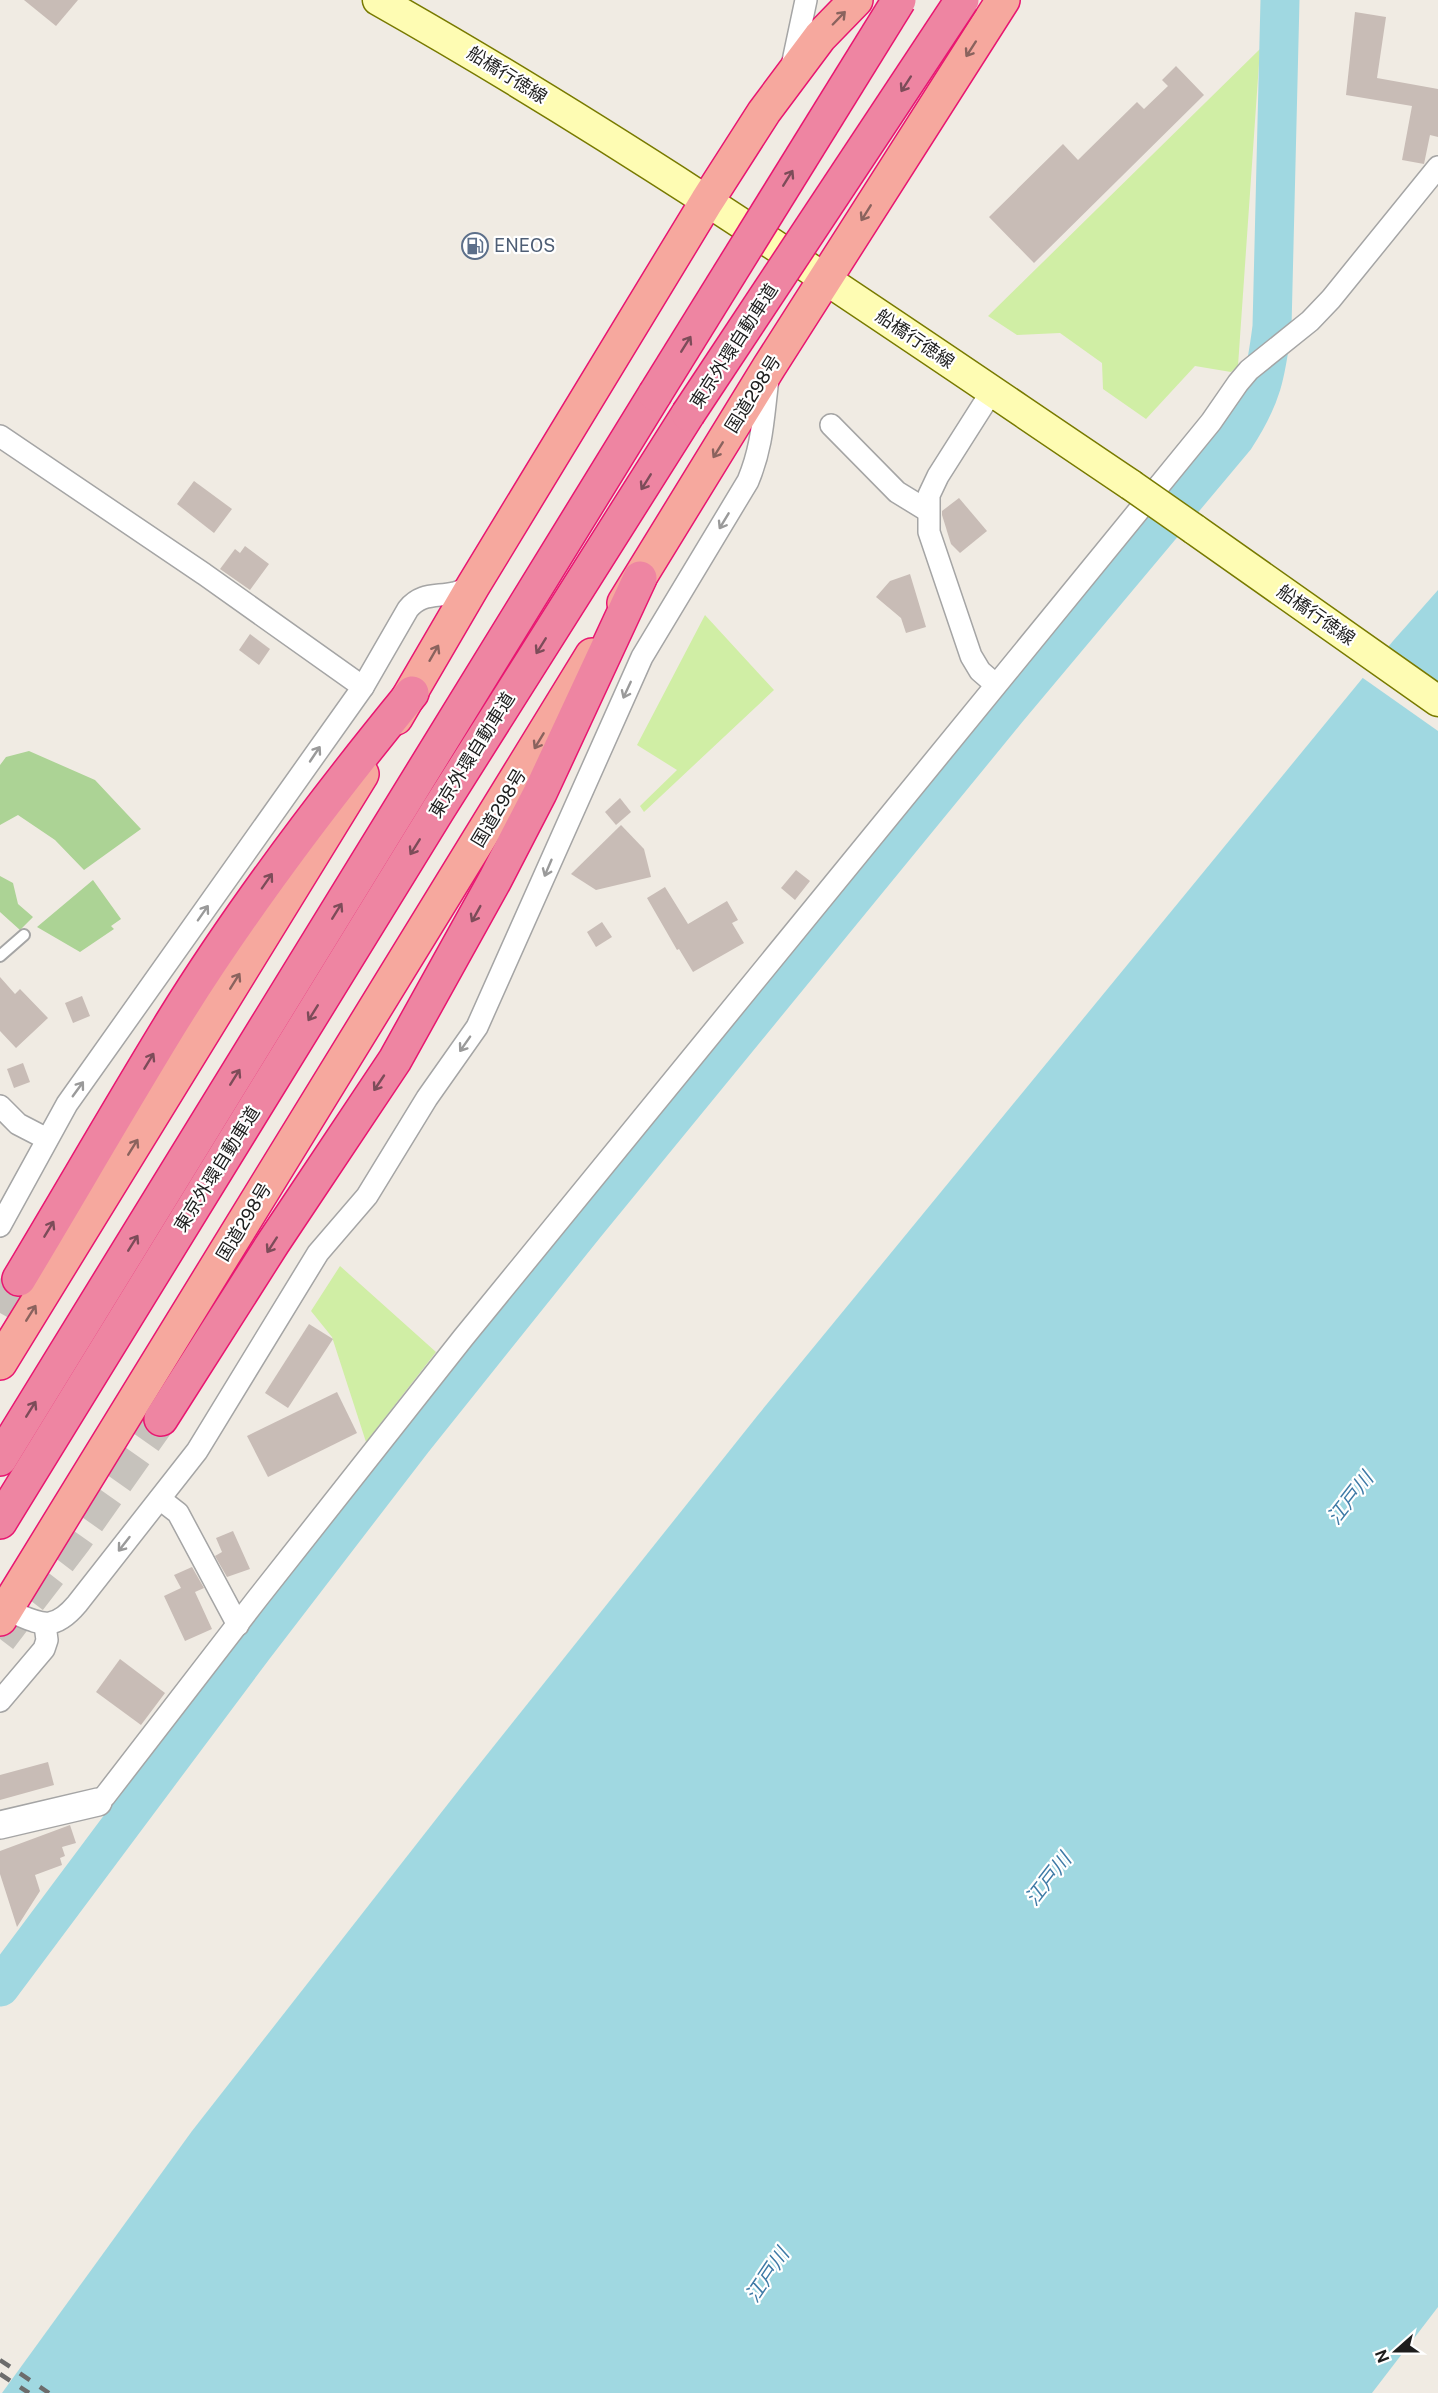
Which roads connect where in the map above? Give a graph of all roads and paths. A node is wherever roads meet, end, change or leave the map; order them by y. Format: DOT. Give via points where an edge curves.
graph roads {
  1 [pos="378,0"];
  2 [pos="806,0"];
  3 [pos="856,0"];
  4 [pos="899,0"];
  5 [pos="962,0"];
  6 [pos="1003,0"];
  7 [pos="789,78"];
  8 [pos="1438,167"];
  9 [pos="707,201"];
  10 [pos="825,279"];
  11 [pos="769,367"];
  12 [pos="992,391"];
  13 [pos="831,424"];
  14 [pos="0,436"];
  15 [pos="928,511"];
  16 [pos="640,578"];
  17 [pos="473,586"];
  18 [pos="995,684"];
  19 [pos="363,687"];
  20 [pos="412,693"];
  21 [pos="1438,701"];
  22 [pos="24,935"];
  23 [pos="0,956"];
  24 [pos="0,1106"];
  25 [pos="47,1139"];
  26 [pos="0,1226"];
  27 [pos="19,1279"];
  28 [pos="0,1363"];
  29 [pos="161,1419"];
  30 [pos="0,1459"];
  31 [pos="160,1499"];
  32 [pos="0,1522"];
  33 [pos="3,1615"];
  34 [pos="45,1625"];
  35 [pos="238,1625"];
  36 [pos="0,1701"];
  37 [pos="98,1802"];
  38 [pos="0,1825"];
  1 -- 9 [label="main road, 船橋行徳線" via="489,63"];
  2 -- 7 [label="street"];
  7 -- 3 [label="highway, one-way" via="820,37"];
  30 -- 4 [label="highway, 東京外環自動車道, one-way, bridge"];
  5 -- 32 [label="highway, 東京外環自動車道, one-way, bridge" via="688,414 438,810"];
  6 -- 10 [label="highway, 国道298号, one-way"];
  7 -- 9 [label="highway"];
  8 -- 18 [label="street" via="1331,299 1249,370 1211,422"];
  9 -- 10 [label="main road, 船橋行徳線"];
  9 -- 17 [label="highway"];
  10 -- 11 [label="highway, 国道298号"];
  10 -- 12 [label="main road, 船橋行徳線"];
  11 -- 16 [label="highway, 国道298号, one-way"];
  11 -- 31 [label="street, one-way" via="762,438 748,481 642,657 477,1027 427,1098 367,1196 318,1253 197,1451"];
  12 -- 15 [label="street" via="938,476 929,495"];
  12 -- 21 [label="main road, 船橋行徳線, bridge"];
  13 -- 15 [label="street" via="897,492"];
  14 -- 19 [label="street" via="204,573"];
  15 -- 18 [label="street" via="929,532 971,656"];
  16 -- 29 [label="highway, one-way" via="540,793 395,1060"];
  16 -- 33 [label="highway, 国道298号, one-way"];
  17 -- 19 [label="street" via="415,601"];
  20 -- 17 [label="highway, one-way"];
  18 -- 35 [label="street" via="463,1338"];
  25 -- 19 [label="street, one-way" via="67,1104"];
  27 -- 20 [label="highway, one-way" via="173,1021 228,937 355,762"];
  28 -- 20 [label="highway, one-way"];
  22 -- 23 [label="lane"];
  24 -- 25 [label="street" via="18,1124"];
  25 -- 26 [label="street" via="9,1199"];
  31 -- 34 [label="street, one-way" via="66,1617"];
  31 -- 35 [label="street" via="178,1513"];
  33 -- 34 [label="street"];
  34 -- 36 [label="street" via="44,1649"];
  35 -- 37 [label="street"];
  37 -- 38 [label="street"];
}
